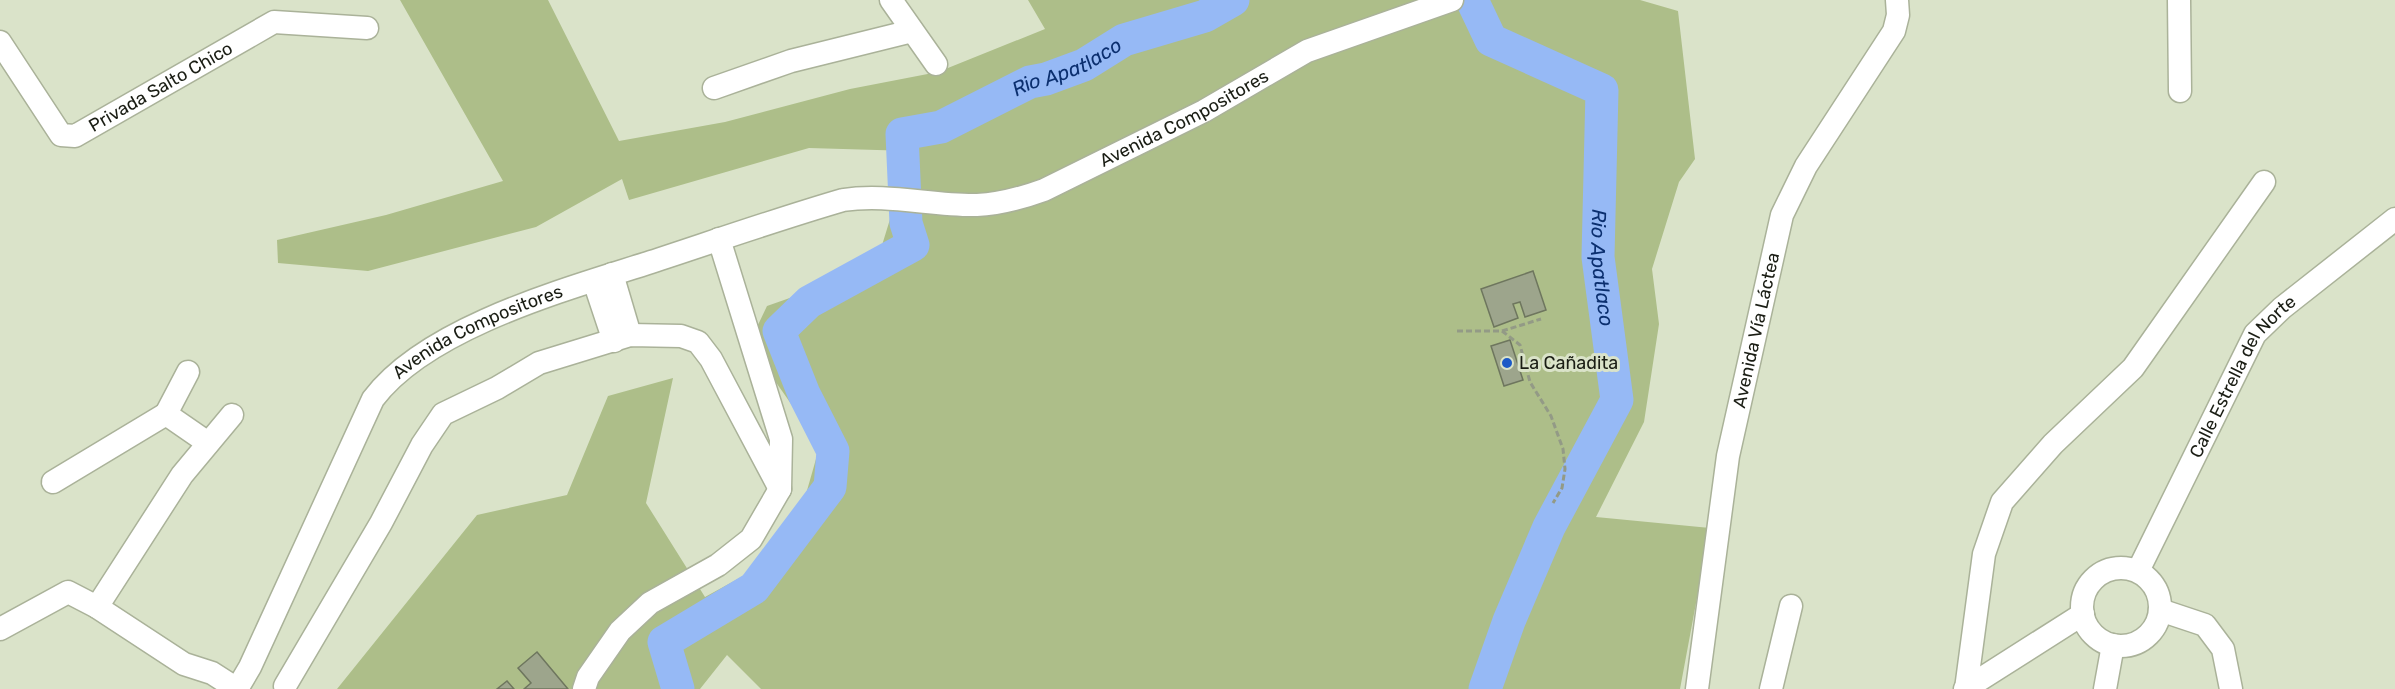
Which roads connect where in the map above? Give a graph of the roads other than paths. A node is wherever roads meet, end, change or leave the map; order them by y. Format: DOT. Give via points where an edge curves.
graph roads {
  1 [pos="891,0"];
  2 [pos="1452,0"];
  3 [pos="1896,0"];
  4 [pos="2179,0"];
  5 [pos="367,28"];
  6 [pos="912,30"];
  7 [pos="0,42"];
  8 [pos="936,64"];
  9 [pos="714,88"];
  10 [pos="2180,91"];
  11 [pos="2264,182"];
  12 [pos="2395,219"];
  13 [pos="719,239"];
  14 [pos="603,278"];
  15 [pos="622,338"];
  16 [pos="188,372"];
  17 [pos="166,414"];
  18 [pos="232,415"];
  19 [pos="208,443"];
  20 [pos="53,482"];
  21 [pos="780,489"];
  22 [pos="2138,571"];
  23 [pos="1791,606"];
  24 [pos="97,608"];
  25 [pos="2160,610"];
  26 [pos="2083,614"];
  27 [pos="0,629"];
  28 [pos="2113,645"];
  29 [pos="184,664"];
  30 [pos="285,686"];
  31 [pos="206,689"];
  32 [pos="237,689"];
  33 [pos="584,689"];
  34 [pos="1696,689"];
  35 [pos="1771,689"];
  36 [pos="1966,689"];
  37 [pos="2105,689"];
  38 [pos="2231,689"];
  1 -- 6 [label="street"];
  2 -- 13 [label="street, Avenida Compositores" via="1307,51 1212,107 1044,190 999,203 974,205 866,196"];
  3 -- 34 [label="street, Avenida Vía Láctea" via="1894,31 1806,166 1782,215 1728,456"];
  4 -- 10 [label="street"];
  5 -- 7 [label="street, Privada Salto Chico" via="274,22 75,136 61,135"];
  6 -- 8 [label="street"];
  6 -- 9 [label="street" via="791,62"];
  11 -- 36 [label="street" via="2133,368 2053,444 2002,502 1984,554"];
  12 -- 22 [label="street, Calle Estrella del Norte" via="2255,334"];
  13 -- 14 [label="street, Avenida Compositores"];
  13 -- 21 [label="street" via="781,439"];
  14 -- 15 [label="street"];
  14 -- 32 [label="street, Avenida Compositores" via="489,318 386,382 362,419"];
  15 -- 21 [label="street" via="681,336 698,342 711,359"];
  15 -- 30 [label="street" via="538,363 443,414"];
  16 -- 17 [label="street"];
  17 -- 19 [label="street"];
  17 -- 20 [label="street"];
  18 -- 19 [label="street"];
  19 -- 24 [label="street" via="182,475"];
  21 -- 33 [label="street" via="751,539 718,566 650,603 620,631"];
  22 -- 25 [label="street" via="2155,587"];
  22 -- 26 [label="street" via="2114,568 2102,572 2086,590"];
  23 -- 35 [label="street"];
  24 -- 27 [label="street" via="68,592"];
  24 -- 29 [label="street"];
  25 -- 28 [label="street" via="2157,623 2139,642"];
  25 -- 38 [label="street" via="2205,626 2223,649"];
  26 -- 28 [label="street" via="2093,634"];
  26 -- 36 [label="street"];
  28 -- 37 [label="street"];
  29 -- 31 [label="street"];
  29 -- 32 [label="street" via="212,673"];
}
